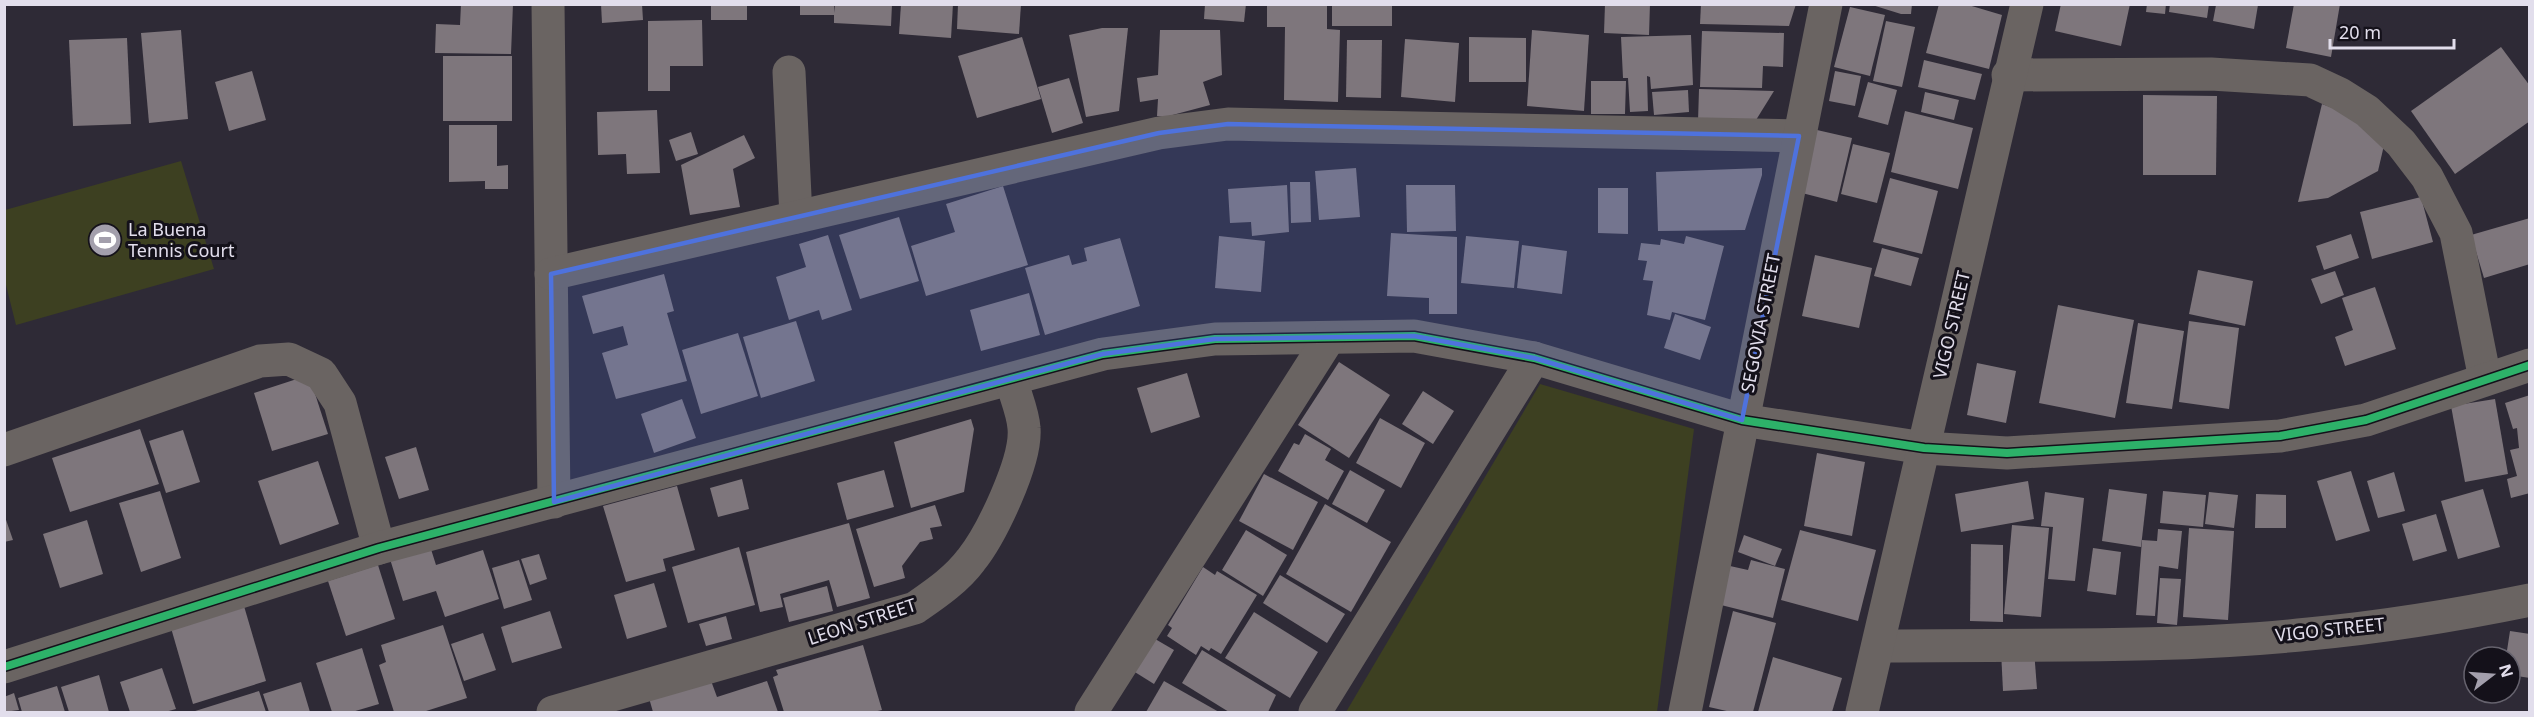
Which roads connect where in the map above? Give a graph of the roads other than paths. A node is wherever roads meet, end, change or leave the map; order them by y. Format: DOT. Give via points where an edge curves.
graph roads {
  1 [pos="548,4"];
  2 [pos="1826,4"];
  3 [pos="2027,4"];
  4 [pos="789,72"];
  5 [pos="2008,75"];
  6 [pos="1799,136"];
  7 [pos="796,217"];
  8 [pos="551,274"];
  9 [pos="1329,338"];
  10 [pos="1534,358"];
  11 [pos="2529,365"];
  12 [pos="1011,379"];
  13 [pos="2485,379"];
  14 [pos="1742,420"];
  15 [pos="1924,448"];
  16 [pos="4,450"];
  17 [pos="554,502"];
  18 [pos="379,548"];
  19 [pos="2529,600"];
  20 [pos="1878,646"];
  21 [pos="4,666"];
  22 [pos="553,712"];
  23 [pos="1091,712"];
  24 [pos="1316,712"];
  25 [pos="1685,712"];
  26 [pos="1862,712"];
  1 -- 8 [label="street"];
  2 -- 6 [label="street, SEGOVIA STREET"];
  3 -- 5 [label="street, VIGO STREET"];
  4 -- 7 [label="street"];
  5 -- 13 [label="street" via="2222,74 2310,80 2367,111 2401,142 2427,177 2456,233"];
  5 -- 15 [label="street, VIGO STREET"];
  6 -- 7 [label="street" via="1228,124 1159,133"];
  6 -- 14 [label="street, SEGOVIA STREET"];
  7 -- 8 [label="street"];
  8 -- 17 [label="street"];
  9 -- 10 [label="street" via="1414,336"];
  9 -- 12 [label="street" via="1215,339 1103,354"];
  9 -- 23 [label="street"];
  10 -- 14 [label="street"];
  10 -- 24 [label="street"];
  11 -- 13 [label="street"];
  12 -- 17 [label="street"];
  12 -- 22 [label="street, LEON STREET" via="1024,429 1016,473 1002,508 972,560 948,585 915,608"];
  13 -- 15 [label="street" via="2366,420 2280,435 2007,453"];
  14 -- 15 [label="street"];
  14 -- 25 [label="street, SEGOVIA STREET"];
  15 -- 20 [label="street, VIGO STREET"];
  16 -- 18 [label="street" via="260,361 289,359 321,374 340,404"];
  17 -- 18 [label="street"];
  18 -- 21 [label="street"];
  19 -- 20 [label="street, VIGO STREET" via="2309,634 2169,643"];
  20 -- 26 [label="street, VIGO STREET"];
}
